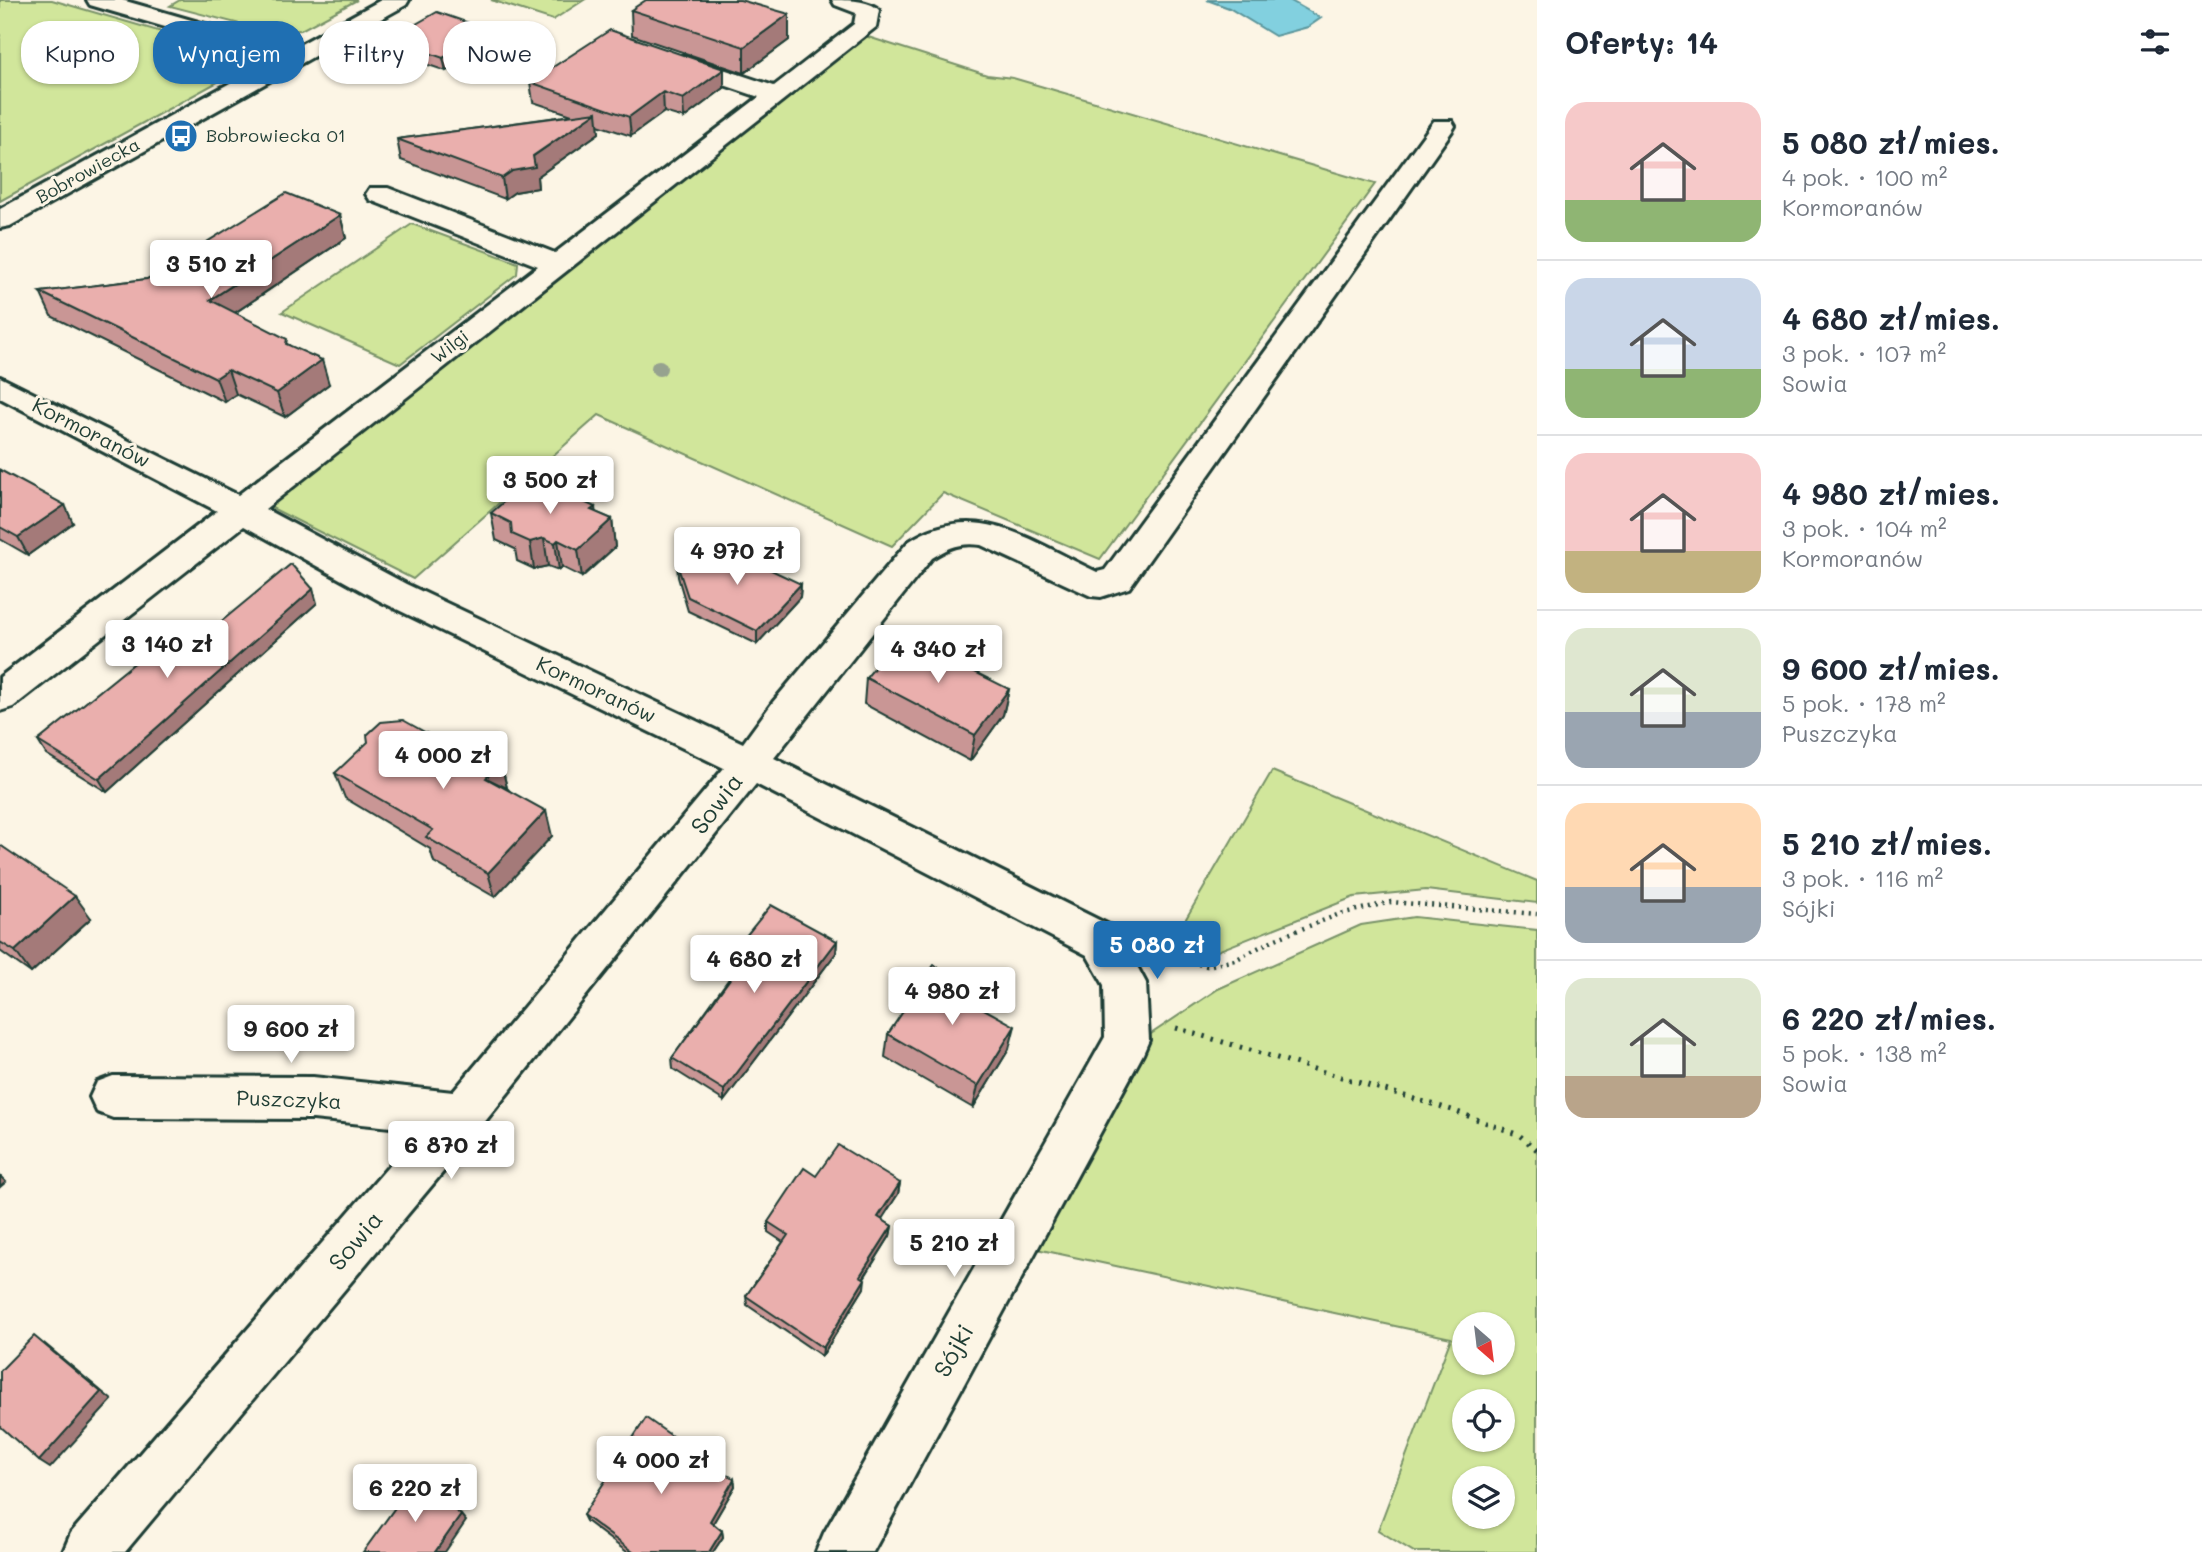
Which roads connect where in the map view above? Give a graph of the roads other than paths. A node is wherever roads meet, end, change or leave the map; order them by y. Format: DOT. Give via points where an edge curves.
graph roads {
  1 [pos="98,0"];
  2 [pos="398,0"];
  3 [pos="843,0"];
  4 [pos="171,21"];
  5 [pos="305,51"];
  6 [pos="659,55"];
  7 [pos="246,84"];
  8 [pos="777,95"];
  9 [pos="1443,126"];
  10 [pos="379,194"];
  11 [pos="0,220"];
  12 [pos="558,264"];
  13 [pos="0,386"];
  14 [pos="239,509"];
  15 [pos="0,697"];
  16 [pos="748,762"];
  17 [pos="1127,1027"];
  18 [pos="113,1097"];
  19 [pos="463,1114"];
  20 [pos="90,1552"];
  21 [pos="843,1552"];
  1 -- 4 [label="street"];
  2 -- 5 [label="street, Bobrowiecka"];
  3 -- 8 [label="street, Wilgi" via="868,10 865,27"];
  6 -- 8 [label="street"];
  7 -- 11 [label="street, Bobrowiecka"];
  8 -- 12 [label="street, Wilgi"];
  9 -- 16 [label="street, Sowia" via="1117,579 1091,584 976,532 938,537 920,550"];
  10 -- 12 [label="street"];
  12 -- 14 [label="street, Wilgi"];
  13 -- 14 [label="street, Kormoranów"];
  14 -- 15 [label="street, Wilgi"];
  14 -- 16 [label="street, Kormoranów" via="394,593"];
  16 -- 17 [label="street, Kormoranów" via="1101,942 1125,983"];
  16 -- 19 [label="street, Sowia" via="721,802"];
  17 -- 21 [label="street, Sójki"];
  18 -- 19 [label="street, Puszczyka" via="313,1098"];
  19 -- 20 [label="street, Sowia"];
}
